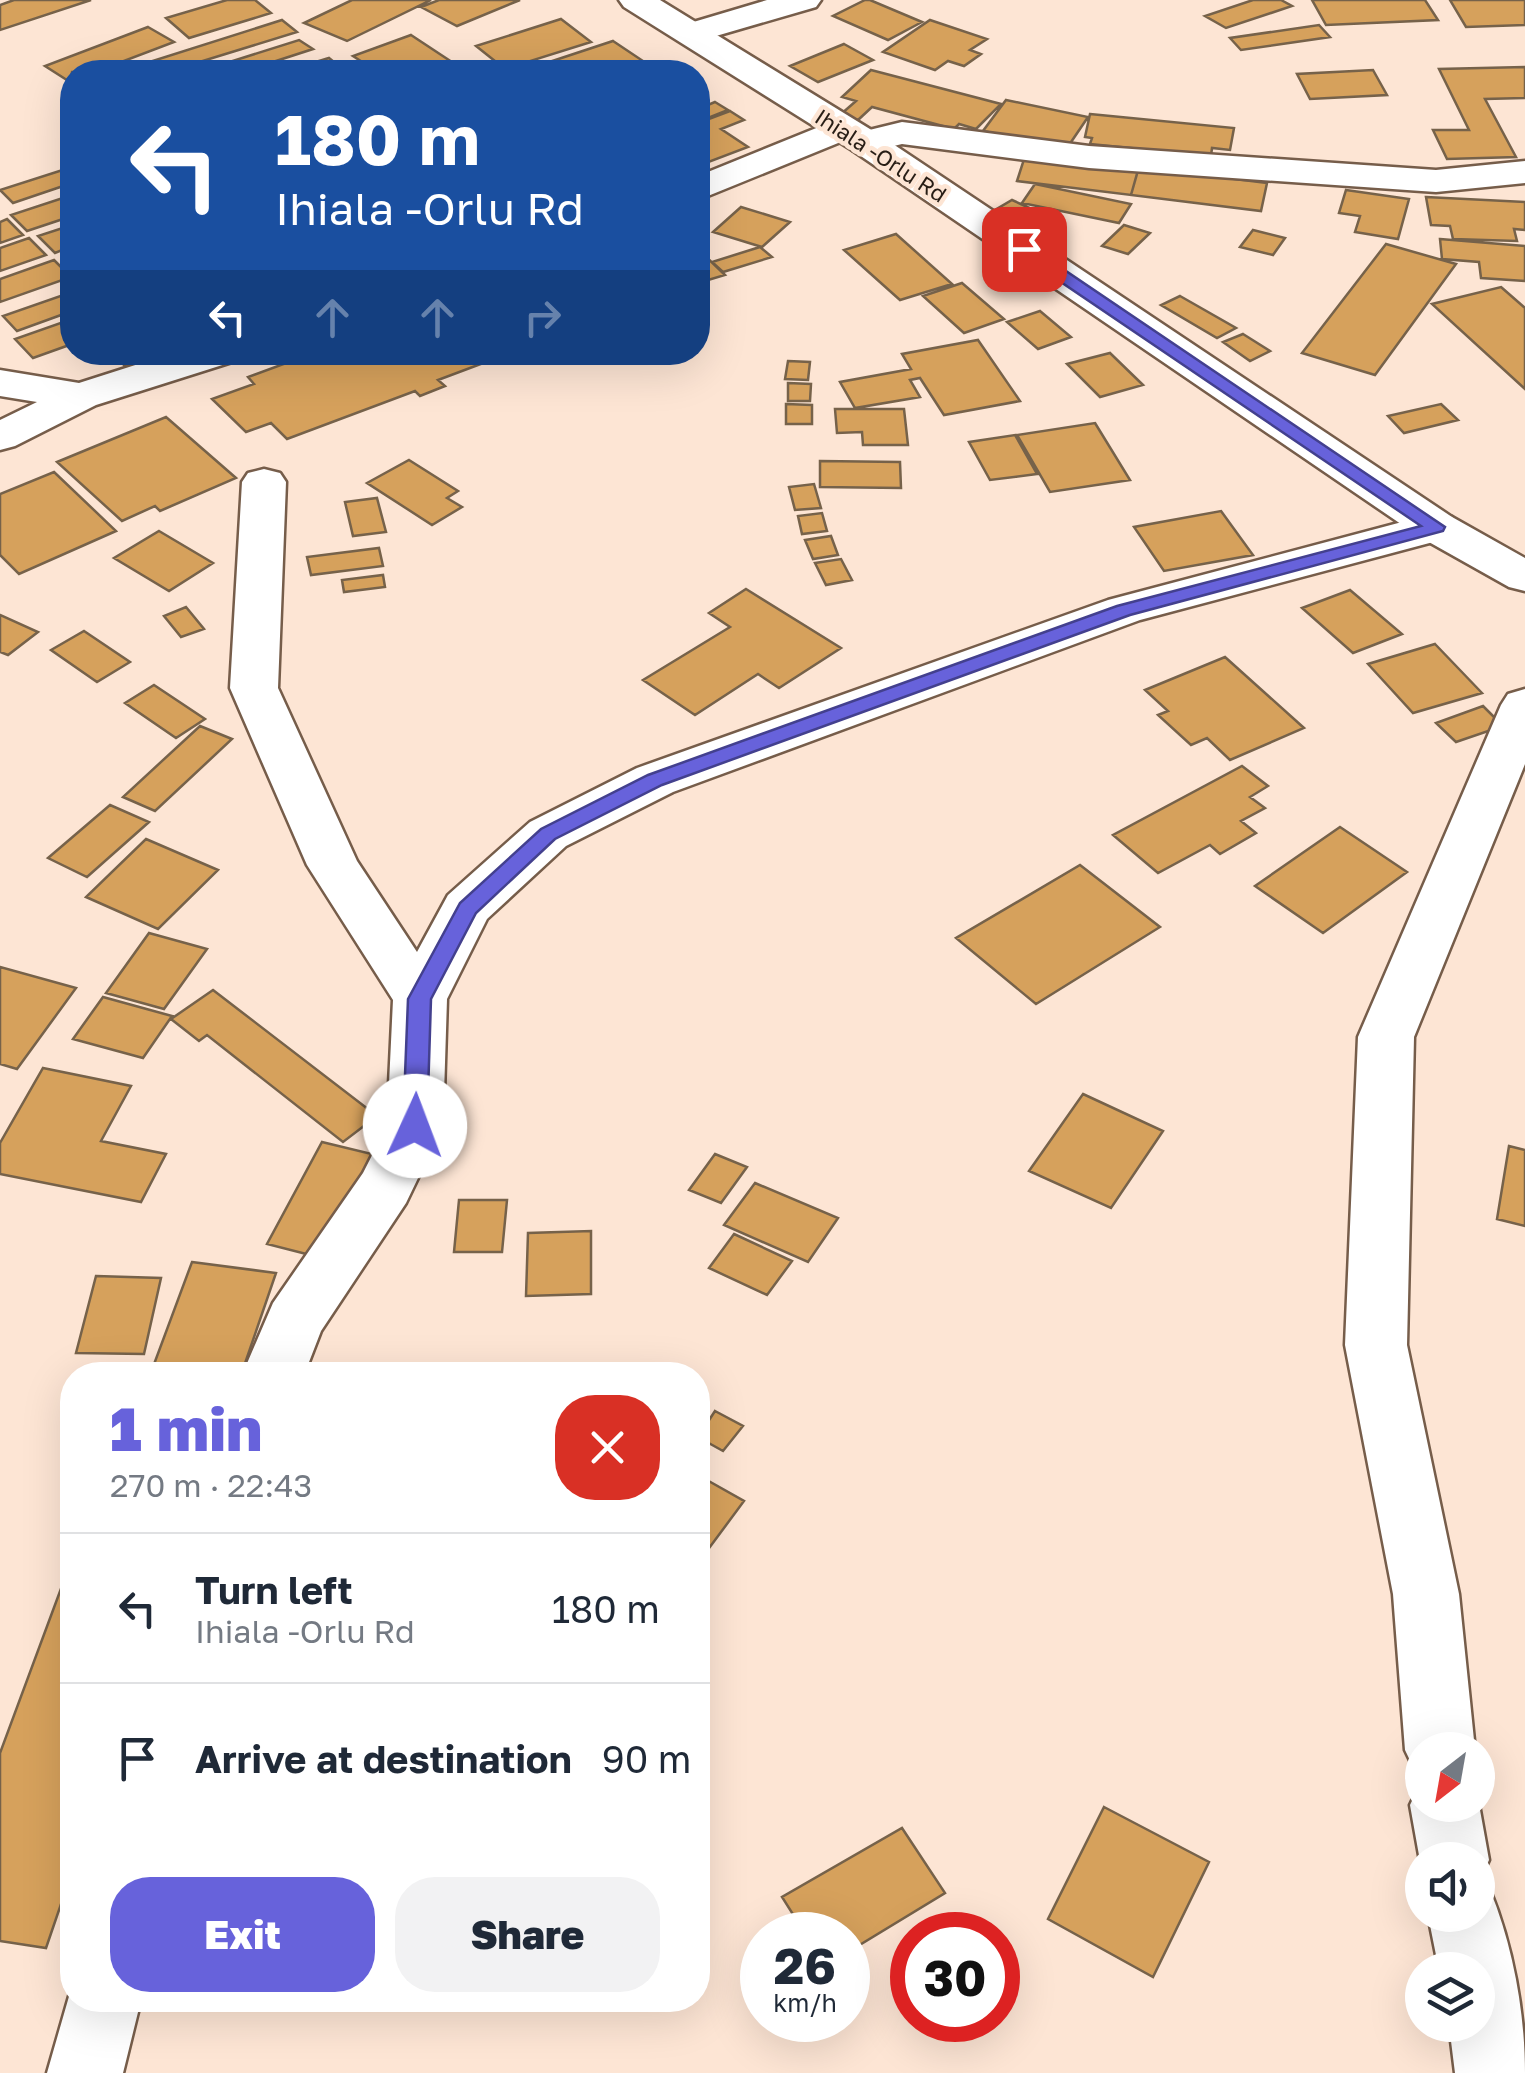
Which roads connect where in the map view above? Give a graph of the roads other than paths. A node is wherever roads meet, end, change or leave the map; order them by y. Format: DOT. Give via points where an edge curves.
graph roads {
  1 [pos="636,0"];
  2 [pos="804,0"];
  3 [pos="692,33"];
  4 [pos="853,136"];
  5 [pos="1525,172"];
  6 [pos="710,185"];
  7 [pos="179,365"];
  8 [pos="0,383"];
  9 [pos="82,396"];
  10 [pos="0,437"];
  11 [pos="264,482"];
  12 [pos="1436,527"];
  13 [pos="1525,577"];
  14 [pos="1525,706"];
  15 [pos="420,999"];
  16 [pos="279,1362"];
  17 [pos="1438,1732"];
  18 [pos="101,2012"];
  19 [pos="1490,2042"];
  20 [pos="85,2073"];
  21 [pos="1493,2073"];
  1 -- 3 [label="street, Ihiala -Orlu Rd"];
  2 -- 3 [label="street"];
  3 -- 4 [label="street, Ihiala -Orlu Rd"];
  4 -- 5 [label="street" via="902,133 1090,157 1436,181"];
  4 -- 6 [label="street"];
  4 -- 12 [label="street, Ihiala -Orlu Rd"];
  7 -- 9 [label="street"];
  8 -- 9 [label="street"];
  9 -- 10 [label="street"];
  11 -- 15 [label="street" via="254,688 334,865"];
  12 -- 13 [label="street, Ihiala -Orlu Rd"];
  12 -- 15 [label="street" via="1124,610 655,780 548,834 467,908"];
  14 -- 17 [label="street" via="1386,1037 1376,1345 1426,1594"];
  15 -- 16 [label="street" via="415,1126 385,1188 294,1321"];
  18 -- 20 [label="street"];
  19 -- 21 [label="street"];
}
